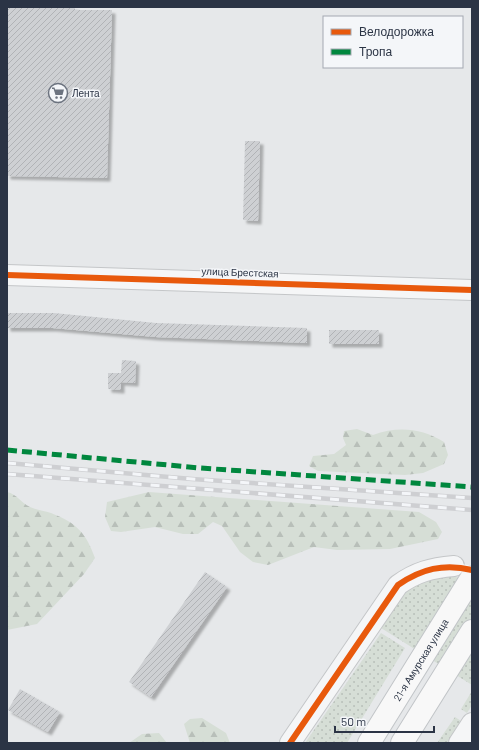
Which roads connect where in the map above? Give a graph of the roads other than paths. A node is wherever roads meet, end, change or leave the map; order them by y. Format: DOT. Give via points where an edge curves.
graph roads {
  1 [pos="7,276"];
  2 [pos="472,290"];
  3 [pos="463,572"];
  4 [pos="472,631"];
  5 [pos="472,723"];
  6 [pos="290,743"];
  7 [pos="369,743"];
  8 [pos="402,743"];
  9 [pos="459,743"];
  1 -- 2 [label="street, улица Брестская"];
  3 -- 6 [label="street" via="434,568 418,572 398,586"];
  3 -- 7 [label="main road, 21-я Амурская улица" via="415,668"];
  4 -- 8 [label="main road"];
  5 -- 9 [label="street"];
}
